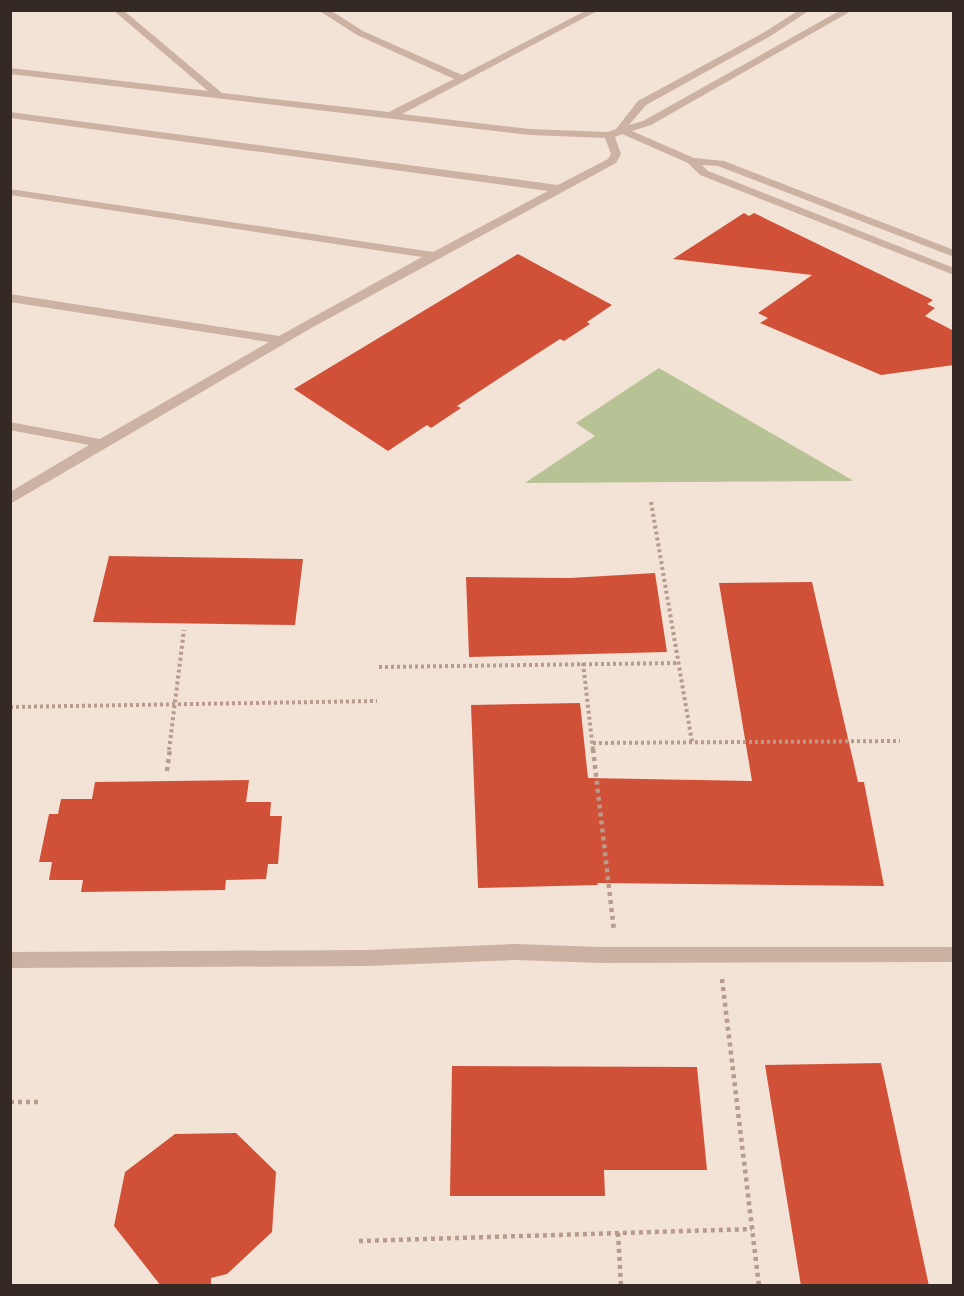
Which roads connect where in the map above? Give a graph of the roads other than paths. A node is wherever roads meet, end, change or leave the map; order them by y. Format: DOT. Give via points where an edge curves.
graph roads {
  1 [pos="117,10"];
  2 [pos="322,10"];
  3 [pos="806,10"];
  4 [pos="849,10"];
  5 [pos="590,11"];
  6 [pos="10,71"];
  7 [pos="460,78"];
  8 [pos="220,96"];
  9 [pos="10,115"];
  10 [pos="392,115"];
  11 [pos="621,130"];
  12 [pos="609,135"];
  13 [pos="692,161"];
  14 [pos="560,189"];
  15 [pos="10,192"];
  16 [pos="954,254"];
  17 [pos="436,256"];
  18 [pos="954,272"];
  19 [pos="10,298"];
  20 [pos="281,340"];
  21 [pos="10,426"];
  22 [pos="101,443"];
  23 [pos="10,499"];
  24 [pos="951,955"];
  25 [pos="10,960"];
  1 -- 8 [label="street"];
  2 -- 7 [label="street" via="360,33"];
  3 -- 11 [label="street" via="649,98"];
  4 -- 11 [label="street" via="662,116"];
  5 -- 7 [label="street"];
  6 -- 8 [label="street"];
  7 -- 10 [label="street"];
  8 -- 10 [label="street"];
  9 -- 14 [label="street"];
  10 -- 12 [label="street" via="530,132"];
  11 -- 12 [label="street"];
  11 -- 13 [label="street"];
  12 -- 14 [label="street" via="616,154 614,160"];
  13 -- 16 [label="street" via="720,163"];
  13 -- 18 [label="street" via="704,173"];
  14 -- 17 [label="street"];
  15 -- 17 [label="street"];
  17 -- 20 [label="street"];
  19 -- 20 [label="street"];
  20 -- 22 [label="street"];
  21 -- 22 [label="street"];
  22 -- 23 [label="street"];
  24 -- 25 [label="street" via="515,952 367,958"];
}
